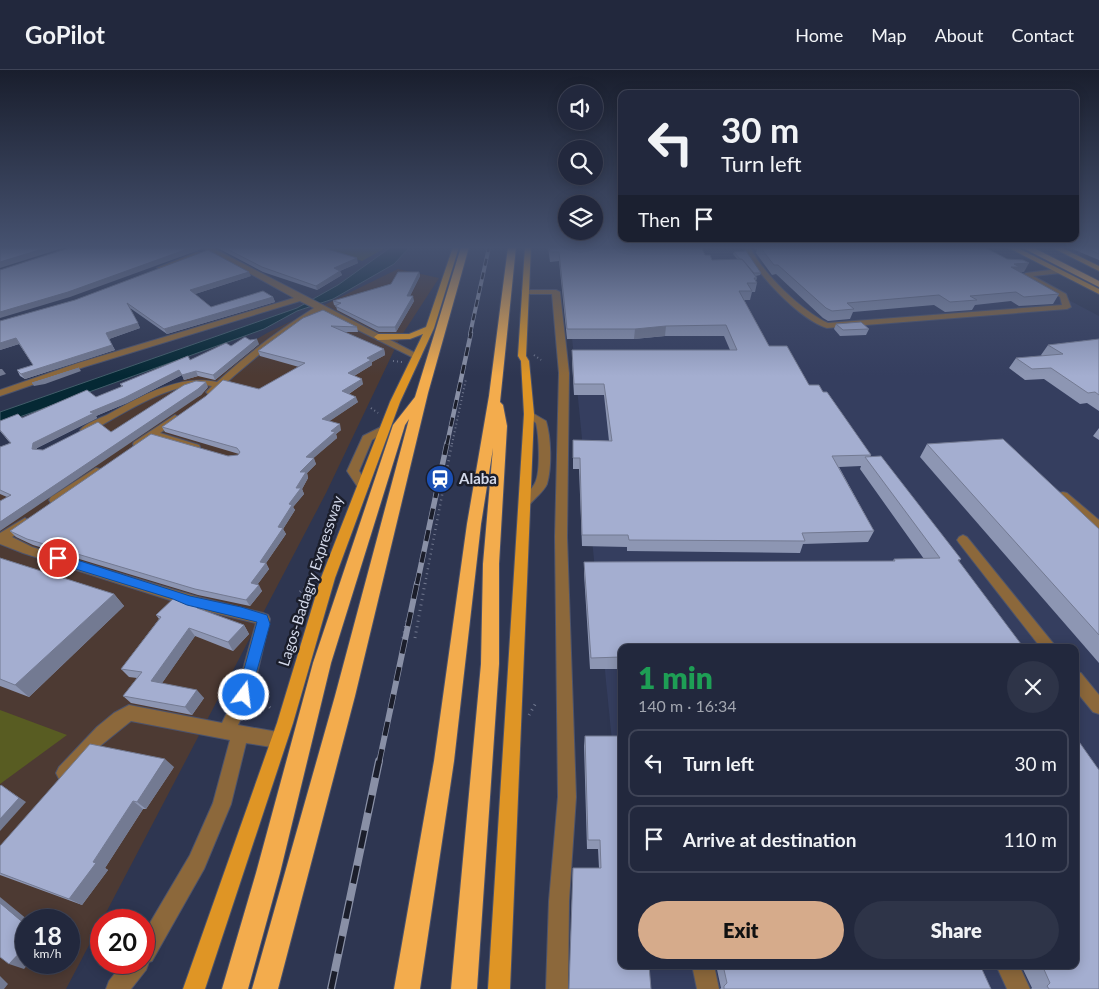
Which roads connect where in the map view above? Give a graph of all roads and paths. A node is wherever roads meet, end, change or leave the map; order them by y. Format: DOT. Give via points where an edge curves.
graph roads {
  1 [pos="286,290"];
  2 [pos="442,290"];
  3 [pos="452,290"];
  4 [pos="507,290"];
  5 [pos="771,290"];
  6 [pos="781,290"];
  7 [pos="1052,290"];
  8 [pos="525,292"];
  9 [pos="303,299"];
  10 [pos="782,304"];
  11 [pos="318,307"];
  12 [pos="430,328"];
  13 [pos="378,337"];
  14 [pos="417,356"];
  15 [pos="219,385"];
  16 [pos="460,386"];
  17 [pos="0,393"];
  18 [pos="422,393"];
  19 [pos="495,396"];
  20 [pos="205,398"];
  21 [pos="181,414"];
  22 [pos="152,434"];
  23 [pos="74,436"];
  24 [pos="207,450"];
  25 [pos="128,451"];
  26 [pos="104,467"];
  27 [pos="1055,489"];
  28 [pos="50,505"];
  29 [pos="34,516"];
  30 [pos="1099,527"];
  31 [pos="1,538"];
  32 [pos="963,540"];
  33 [pos="407,619"];
  34 [pos="404,638"];
  35 [pos="415,638"];
  36 [pos="1047,644"];
  37 [pos="1079,683"];
  38 [pos="1099,707"];
  39 [pos="233,732"];
  40 [pos="278,740"];
  41 [pos="55,785"];
  42 [pos="155,934"];
  43 [pos="704,969"];
  44 [pos="1009,969"];
  45 [pos="129,974"];
  46 [pos="117,989"];
  47 [pos="194,989"];
  48 [pos="235,989"];
  49 [pos="265,989"];
  50 [pos="407,989"];
  51 [pos="464,989"];
  52 [pos="499,989"];
  53 [pos="557,989"];
  54 [pos="708,989"];
  55 [pos="1019,989"];
  1 -- 9 [label="street"];
  2 -- 12 [label="main road, Lagos-Badagry Expressway"];
  3 -- 18 [label="highway"];
  4 -- 19 [label="highway"];
  5 -- 10 [label="street"];
  6 -- 7 [label="street" via="820,324 827,326 1067,307 1062,296"];
  8 -- 52 [label="main road" via="522,356 529,414"];
  8 -- 53 [label="street" via="556,292 564,373 561,537 566,797"];
  9 -- 11 [label="street"];
  9 -- 17 [label="street" via="81,365"];
  11 -- 13 [label="street"];
  11 -- 15 [label="street" via="240,364"];
  12 -- 13 [label="main road" via="410,336"];
  12 -- 14 [label="main road, Lagos-Badagry Expressway"];
  13 -- 14 [label="street"];
  14 -- 40 [label="main road, Lagos-Badagry Expressway" via="395,402 328,578"];
  15 -- 20 [label="street"];
  15 -- 23 [label="street" via="198,382 182,385 146,399"];
  16 -- 35 [label="path" via="464,379"];
  18 -- 48 [label="highway" via="400,425 322,663"];
  18 -- 49 [label="highway" via="345,696"];
  19 -- 50 [label="highway" via="474,524 444,761"];
  19 -- 51 [label="highway" via="501,426 490,564 490,664"];
  21 -- 22 [label="street"];
  22 -- 24 [label="street"];
  22 -- 25 [label="street"];
  26 -- 28 [label="street"];
  27 -- 30 [label="street"];
  29 -- 31 [label="street"];
  31 -- 39 [label="street" via="28,550 187,600 263,619"];
  32 -- 36 [label="street"];
  33 -- 34 [label="path"];
  37 -- 38 [label="street"];
  39 -- 40 [label="street"];
  39 -- 41 [label="street" via="129,713 91,745"];
  39 -- 42 [label="street" via="222,804 197,862"];
  40 -- 47 [label="main road, Lagos-Badagry Expressway"];
  43 -- 54 [label="street"];
  44 -- 55 [label="street"];
  45 -- 46 [label="street"];
}
